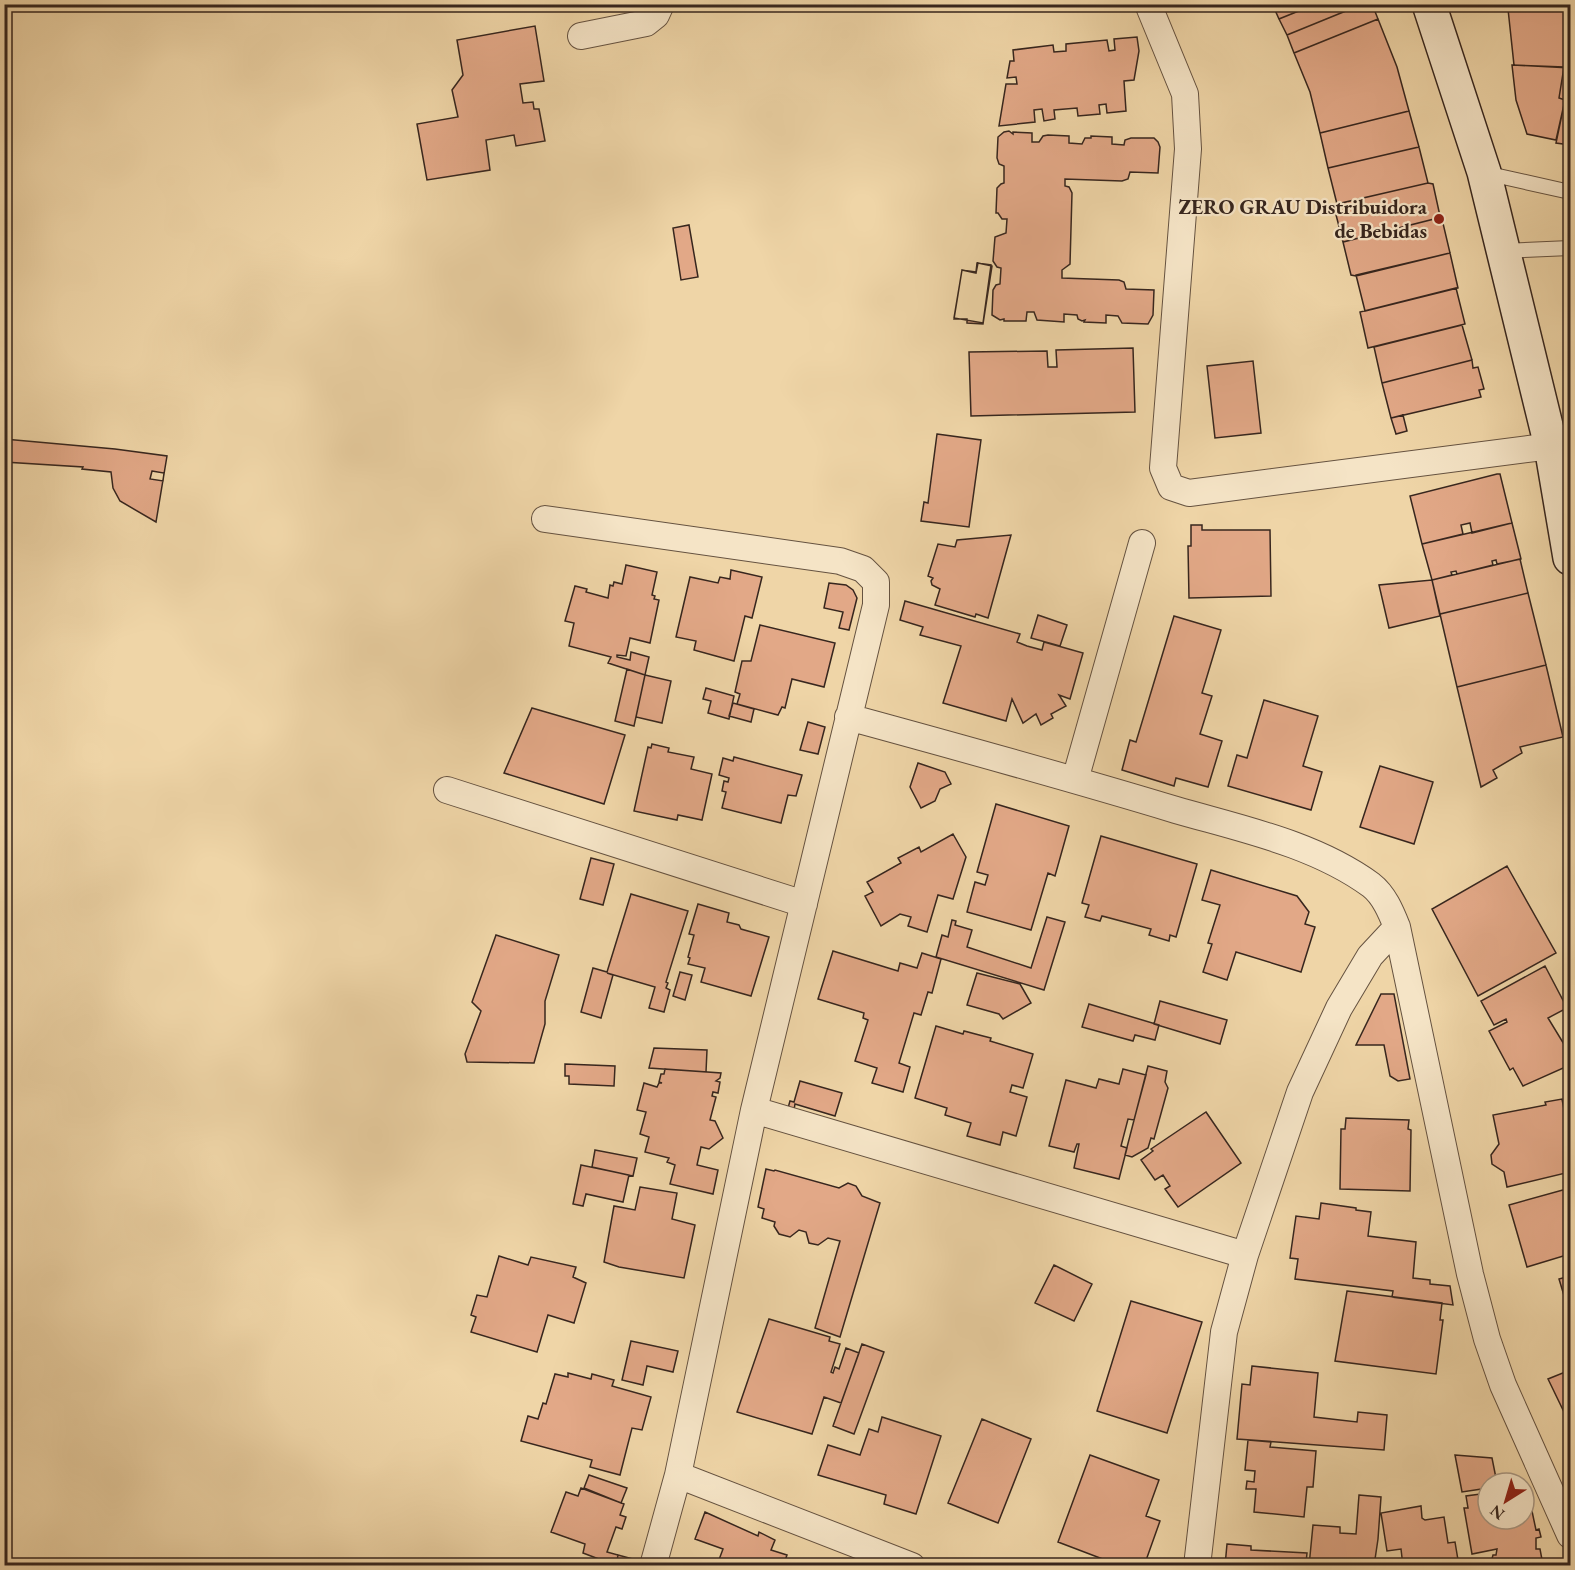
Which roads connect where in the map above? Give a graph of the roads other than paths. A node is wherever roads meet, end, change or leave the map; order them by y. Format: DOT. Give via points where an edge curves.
graph roads {
  1 [pos="661,4"];
  2 [pos="1148,4"];
  3 [pos="1429,4"];
  4 [pos="581,36"];
  5 [pos="1484,172"];
  6 [pos="1570,192"];
  7 [pos="1570,248"];
  8 [pos="1503,251"];
  9 [pos="1556,444"];
  10 [pos="1564,486"];
  11 [pos="545,519"];
  12 [pos="1142,543"];
  13 [pos="1570,558"];
  14 [pos="848,717"];
  15 [pos="1076,780"];
  16 [pos="447,790"];
  17 [pos="804,903"];
  18 [pos="1397,927"];
  19 [pos="754,1110"];
  20 [pos="1245,1256"];
  21 [pos="678,1475"];
  22 [pos="1570,1535"];
  23 [pos="653,1566"];
  24 [pos="912,1566"];
  25 [pos="1197,1566"];
  1 -- 4 [label="street" via="646,23"];
  2 -- 9 [label="street" via="1185,94 1188,149 1163,468 1171,487 1190,493"];
  3 -- 5 [label="street"];
  5 -- 6 [label="lane"];
  5 -- 8 [label="street"];
  7 -- 8 [label="lane"];
  8 -- 9 [label="street"];
  9 -- 10 [label="street"];
  10 -- 13 [label="street"];
  11 -- 14 [label="street" via="840,561 863,569 876,582 876,605"];
  12 -- 15 [label="street"];
  14 -- 15 [label="street"];
  14 -- 17 [label="street"];
  15 -- 18 [label="street" via="1322,857 1373,887 1387,903"];
  16 -- 17 [label="street"];
  17 -- 19 [label="street"];
  18 -- 20 [label="street" via="1370,956 1339,1008 1300,1092"];
  18 -- 22 [label="street" via="1487,1339 1503,1385"];
  19 -- 20 [label="street"];
  19 -- 21 [label="street"];
  20 -- 25 [label="street" via="1224,1332"];
  21 -- 23 [label="street"];
  21 -- 24 [label="street"];
}
